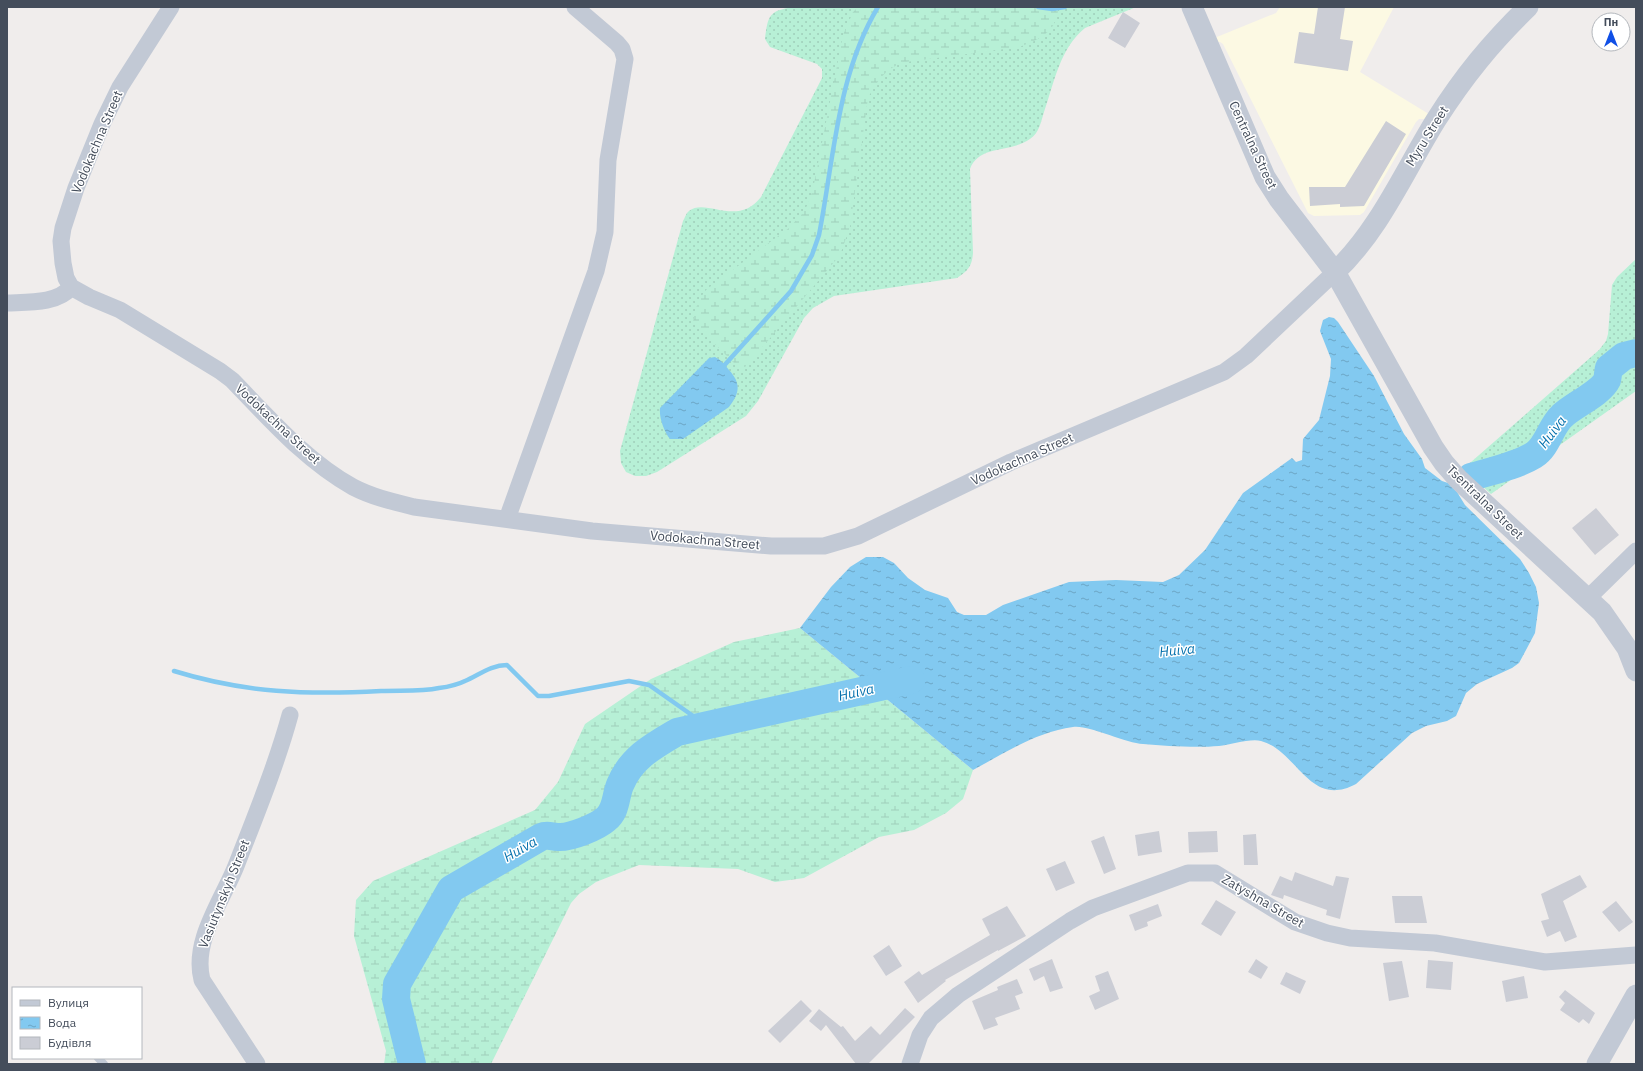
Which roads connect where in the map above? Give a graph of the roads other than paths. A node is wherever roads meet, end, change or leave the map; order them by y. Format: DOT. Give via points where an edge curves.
graph roads {
  1 [pos="171,7"];
  2 [pos="575,7"];
  3 [pos="1192,7"];
  4 [pos="1528,7"];
  5 [pos="1335,272"];
  6 [pos="71,287"];
  7 [pos="7,304"];
  8 [pos="507,520"];
  9 [pos="1636,551"];
  10 [pos="1588,598"];
  11 [pos="1636,671"];
  12 [pos="290,715"];
  13 [pos="1636,955"];
  14 [pos="1636,995"];
  15 [pos="258,1064"];
  16 [pos="910,1064"];
  17 [pos="1597,1064"];
  1 -- 6 [label="street, Vodokachna Street" via="120,88 76,188 61,241 64,271"];
  2 -- 8 [label="street" via="617,43 625,59 608,160 605,232 596,271"];
  3 -- 5 [label="street, Centralna Street" via="1265,176 1279,199"];
  4 -- 5 [label="street, Myru Street" via="1493,42 1469,71 1437,119 1371,230 1349,259"];
  5 -- 8 [label="street, Vodokachna Street" via="1246,356 1224,372 1011,462 858,536 824,546 771,546 592,531"];
  5 -- 10 [label="street, Tsentralna Street" via="1444,463 1458,479"];
  6 -- 7 [label="street" via="62,296"];
  6 -- 8 [label="street, Vodokachna Street" via="120,310 220,371 307,454 354,487 414,507"];
  9 -- 10 [label="street"];
  10 -- 11 [label="street, Tsentralna Street" via="1614,627 1627,648"];
  12 -- 15 [label="street, Vasiutynskyh Street" via="254,819 212,919 199,958 202,980"];
  13 -- 16 [label="street, Zatyshna Street" via="1545,962 1435,943 1350,938 1295,922 1214,873 1188,873 1093,908 1070,920 958,995 931,1018 920,1035"];
  14 -- 17 [label="street"];
}
